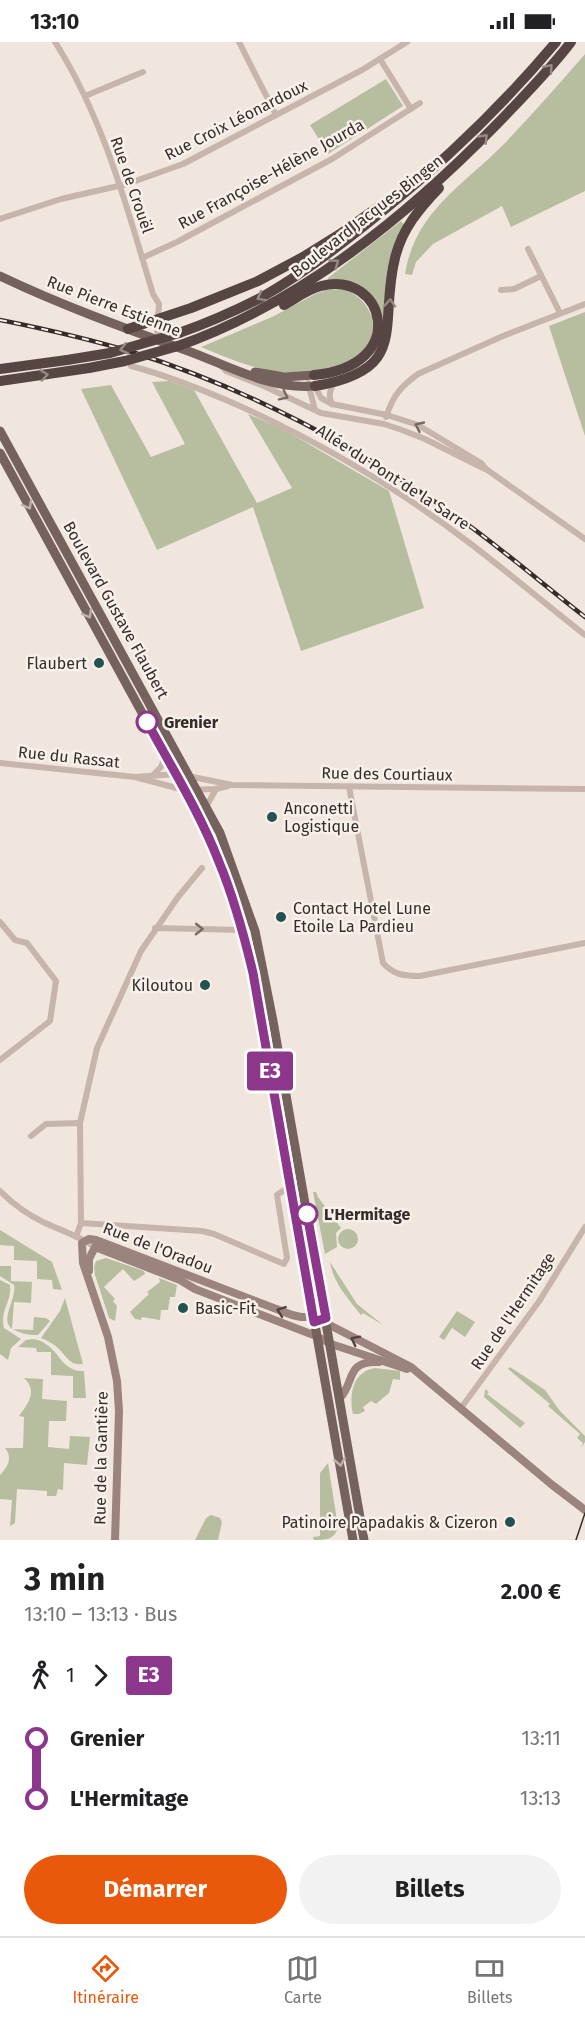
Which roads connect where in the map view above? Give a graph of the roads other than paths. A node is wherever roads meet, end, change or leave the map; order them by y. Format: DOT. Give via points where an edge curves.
graph roads {
  1 [pos="239,42"];
  2 [pos="407,42"];
  3 [pos="556,42"];
  4 [pos="571,42"];
  5 [pos="58,43"];
  6 [pos="380,59"];
  7 [pos="143,72"];
  8 [pos="85,96"];
  9 [pos="420,103"];
  10 [pos="411,109"];
  11 [pos="276,115"];
  12 [pos="454,168"];
  13 [pos="121,185"];
  14 [pos="410,189"];
  15 [pos="0,219"];
  16 [pos="528,249"];
  17 [pos="142,258"];
  18 [pos="0,276"];
  19 [pos="541,276"];
  20 [pos="501,290"];
  21 [pos="585,304"];
  22 [pos="560,313"];
  23 [pos="159,319"];
  24 [pos="231,326"];
  25 [pos="128,329"];
  26 [pos="164,342"];
  27 [pos="218,363"];
  28 [pos="131,366"];
  29 [pos="0,369"];
  30 [pos="0,381"];
  31 [pos="311,381"];
  32 [pos="334,382"];
  33 [pos="332,404"];
  34 [pos="315,410"];
  35 [pos="387,415"];
  36 [pos="384,424"];
  37 [pos="0,431"];
  38 [pos="1,458"];
  39 [pos="486,469"];
  40 [pos="585,539"];
  41 [pos="585,635"];
  42 [pos="166,755"];
  43 [pos="0,764"];
  44 [pos="175,774"];
  45 [pos="153,776"];
  46 [pos="190,776"];
  47 [pos="135,777"];
  48 [pos="232,785"];
  49 [pos="350,787"];
  50 [pos="216,789"];
  51 [pos="585,789"];
  52 [pos="184,790"];
  53 [pos="198,790"];
  54 [pos="206,807"];
  55 [pos="202,868"];
  56 [pos="0,922"];
  57 [pos="155,928"];
  58 [pos="243,930"];
  59 [pos="585,943"];
  60 [pos="0,1060"];
  61 [pos="80,1123"];
  62 [pos="31,1136"];
  63 [pos="290,1186"];
  64 [pos="0,1191"];
  65 [pos="81,1223"];
  66 [pos="585,1227"];
  67 [pos="76,1237"];
  68 [pos="86,1240"];
  69 [pos="95,1247"];
  70 [pos="90,1278"];
  71 [pos="314,1317"];
  72 [pos="327,1326"];
  73 [pos="316,1336"];
  74 [pos="331,1344"];
  75 [pos="386,1362"];
  76 [pos="419,1374"];
  77 [pos="340,1398"];
  78 [pos="461,1407"];
  79 [pos="585,1510"];
  80 [pos="113,1538"];
  81 [pos="353,1540"];
  82 [pos="364,1540"];
  1 -- 11 [label="street"];
  2 -- 6 [label="street, Rue Croix Léonardoux"];
  3 -- 14 [label="highway, Boulevard Jacques Bingen" via="494,111"];
  12 -- 4 [label="highway, Boulevard Jacques Bingen, one-way"];
  5 -- 8 [label="street, Rue de Crouël"];
  6 -- 10 [label="street"];
  6 -- 11 [label="street, Rue Croix Léonardoux"];
  7 -- 8 [label="street"];
  8 -- 13 [label="street, Rue de Crouël"];
  9 -- 10 [label="street, Rue Françoise-Hélène Jourda"];
  10 -- 17 [label="street, Rue Françoise-Hélène Jourda" via="332,159"];
  11 -- 13 [label="street, Rue Croix Léonardoux" via="183,164"];
  24 -- 12 [label="highway, Boulevard Jacques Bingen, one-way" via="275,304 335,264"];
  32 -- 12 [label="highway, one-way" via="368,366 384,347 395,258 403,234"];
  13 -- 15 [label="street, Rue Croix Léonardoux"];
  13 -- 17 [label="street, Rue de Crouël"];
  14 -- 23 [label="highway" via="258,281"];
  14 -- 29 [label="highway, Boulevard Jacques Bingen, one-way, bridge" via="291,280 230,313 121,350"];
  16 -- 19 [label="street"];
  17 -- 23 [label="street, Rue de Crouël" via="159,304"];
  18 -- 25 [label="main road, Rue Pierre Estienne"];
  19 -- 20 [label="street" via="514,289"];
  19 -- 22 [label="street"];
  21 -- 22 [label="street"];
  22 -- 35 [label="street" via="418,374 393,397"];
  23 -- 25 [label="highway"];
  23 -- 26 [label="street, Rue de Crouël" via="158,334"];
  30 -- 24 [label="highway, Boulevard Jacques Bingen, one-way, bridge" via="88,368 158,352"];
  24 -- 31 [label="highway" via="253,321 319,286 333,284 360,292 369,299 377,315 374,345 351,366"];
  25 -- 26 [label="main road, Rue Pierre Estienne"];
  26 -- 27 [label="main road, Rue Pierre Estienne"];
  27 -- 31 [label="main road, Rue Pierre Estienne" via="271,383"];
  27 -- 34 [label="street, Rue Pierre Estienne, one-way" via="226,371"];
  28 -- 41 [label="street, Allée du Pont de la Sarre" via="210,393 321,446 470,543"];
  31 -- 32 [label="highway"];
  31 -- 33 [label="street" via="321,398"];
  31 -- 34 [label="street"];
  32 -- 33 [label="street" via="329,398"];
  33 -- 35 [label="street, Rue Pierre Estienne"];
  34 -- 36 [label="street, Rue Pierre Estienne"];
  35 -- 36 [label="street"];
  39 -- 35 [label="street, Rue Pierre Estienne, one-way" via="418,425"];
  36 -- 39 [label="street, Rue Pierre Estienne"];
  37 -- 46 [label="main road, Boulevard Gustave Flaubert"];
  38 -- 42 [label="main road, Boulevard Gustave Flaubert, one-way"];
  39 -- 40 [label="street, Rue Pierre Estienne"];
  42 -- 44 [label="main road, Boulevard Gustave Flaubert"];
  42 -- 45 [label="street"];
  43 -- 47 [label="street, Rue du Rassat"];
  44 -- 45 [label="street, Rue du Rassat"];
  44 -- 46 [label="street, Rue du Rassat"];
  44 -- 52 [label="main road, Boulevard Gustave Flaubert"];
  45 -- 47 [label="street, Rue du Rassat"];
  46 -- 48 [label="street, Rue des Courtiaux"];
  46 -- 53 [label="main road, Boulevard Gustave Flaubert"];
  47 -- 52 [label="street, Rue du Rassat"];
  48 -- 49 [label="street, Rue des Courtiaux"];
  48 -- 50 [label="street"];
  49 -- 51 [label="street, Rue des Courtiaux"];
  49 -- 59 [label="street" via="383,963 391,971 402,976 420,976"];
  50 -- 53 [label="street"];
  50 -- 54 [label="street"];
  52 -- 53 [label="street, Rue du Rassat"];
  52 -- 58 [label="main road, Boulevard Gustave Flaubert" via="219,860"];
  53 -- 54 [label="main road, Boulevard Gustave Flaubert"];
  54 -- 72 [label="main road, Boulevard Gustave Flaubert" via="231,860 260,951"];
  55 -- 57 [label="street"];
  56 -- 60 [label="street" via="15,940 27,943 56,981 50,1021"];
  57 -- 58 [label="street, one-way"];
  57 -- 61 [label="street" via="97,1048"];
  58 -- 63 [label="main road, Boulevard Gustave Flaubert"];
  61 -- 62 [label="street" via="46,1124"];
  61 -- 65 [label="street"];
  63 -- 65 [label="street" via="277,1195 287,1258 284,1264 202,1231"];
  63 -- 71 [label="main road, Boulevard Gustave Flaubert"];
  64 -- 67 [label="street, Rue de l'Oradou" via="20,1208"];
  65 -- 67 [label="street"];
  66 -- 78 [label="street, Rue de l'Hermitage" via="540,1300"];
  67 -- 68 [label="street, Rue de l'Oradou"];
  68 -- 69 [label="street"];
  68 -- 70 [label="main road, Rue de la Gantière" via="81,1248"];
  71 -- 68 [label="main road, Rue de l'Oradou, one-way" via="292,1315 96,1239"];
  69 -- 70 [label="main road, Rue de la Gantière" via="89,1259"];
  69 -- 73 [label="main road, Rue de l'Oradou"];
  70 -- 80 [label="main road, Rue de la Gantière" via="117,1381 119,1421"];
  71 -- 72 [label="main road"];
  71 -- 73 [label="main road, Boulevard Gustave Flaubert"];
  72 -- 74 [label="main road, Boulevard Gustave Flaubert"];
  76 -- 72 [label="main road, one-way" via="405,1363"];
  73 -- 74 [label="main road, Rue de l'Oradou"];
  73 -- 81 [label="main road, Boulevard Gustave Flaubert, one-way"];
  74 -- 75 [label="main road, Rue de l'Oradou"];
  74 -- 77 [label="main road, Boulevard Gustave Flaubert"];
  75 -- 76 [label="main road, Rue de l'Oradou"];
  75 -- 77 [label="main road" via="369,1362 356,1368"];
  76 -- 78 [label="main road"];
  77 -- 82 [label="main road, Boulevard Gustave Flaubert"];
  78 -- 79 [label="main road"];
}
